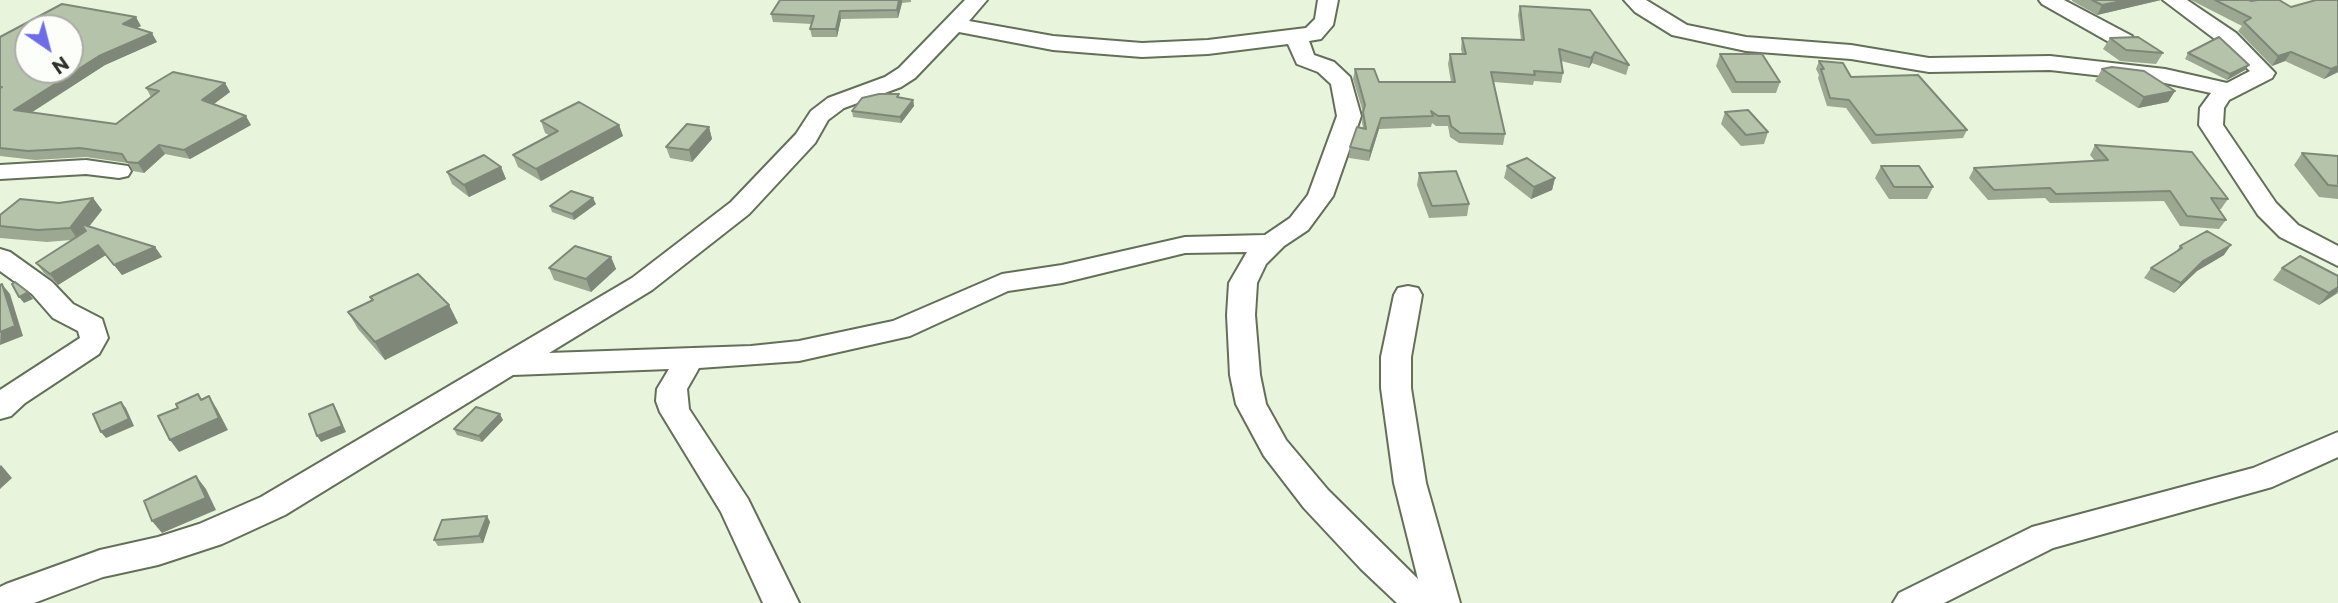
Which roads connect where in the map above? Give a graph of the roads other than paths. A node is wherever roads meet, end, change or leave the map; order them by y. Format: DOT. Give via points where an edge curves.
graph roads {
  1 [pos="977,0"];
  2 [pos="1328,0"];
  3 [pos="1634,0"];
  4 [pos="2049,0"];
  5 [pos="2173,0"];
  6 [pos="953,24"];
  7 [pos="1296,37"];
  8 [pos="2124,41"];
  9 [pos="2231,91"];
  10 [pos="119,171"];
  11 [pos="2,175"];
  12 [pos="1272,243"];
  13 [pos="2338,257"];
  14 [pos="0,258"];
  15 [pos="1408,295"];
  16 [pos="690,358"];
  17 [pos="507,365"];
  18 [pos="0,408"];
  19 [pos="2338,444"];
  20 [pos="2,603"];
  21 [pos="781,603"];
  22 [pos="1421,603"];
  23 [pos="1443,603"];
  24 [pos="1912,603"];
  1 -- 6 [label="street"];
  2 -- 7 [label="street" via="1325,20 1313,34"];
  3 -- 9 [label="street" via="1680,30 1746,44 1851,52 1930,65 2050,63 2165,76"];
  4 -- 8 [label="street"];
  5 -- 9 [label="street" via="2228,38 2264,73"];
  6 -- 7 [label="street" via="1054,43 1142,50"];
  6 -- 17 [label="street" via="907,73 836,103 820,116 806,138 740,208 642,284"];
  7 -- 12 [label="street" via="1305,59 1326,67 1342,82 1349,116 1320,196 1299,225"];
  9 -- 13 [label="street" via="2211,108 2211,125 2267,209 2289,230"];
  10 -- 11 [label="street" via="86,167"];
  12 -- 16 [label="street" via="1185,245 1002,283 900,329 858,340 751,356"];
  12 -- 22 [label="street" via="1255,260 1243,283 1245,375 1251,404 1275,448 1316,499"];
  14 -- 18 [label="street" via="42,288 63,311 92,326 94,338 89,347"];
  15 -- 23 [label="street" via="1396,357 1396,388 1410,483"];
  16 -- 17 [label="street"];
  16 -- 21 [label="street" via="672,389 671,401 736,508"];
  17 -- 20 [label="street" via="273,506 210,534 100,564"];
  19 -- 24 [label="street" via="2261,478 2044,537"];
}
